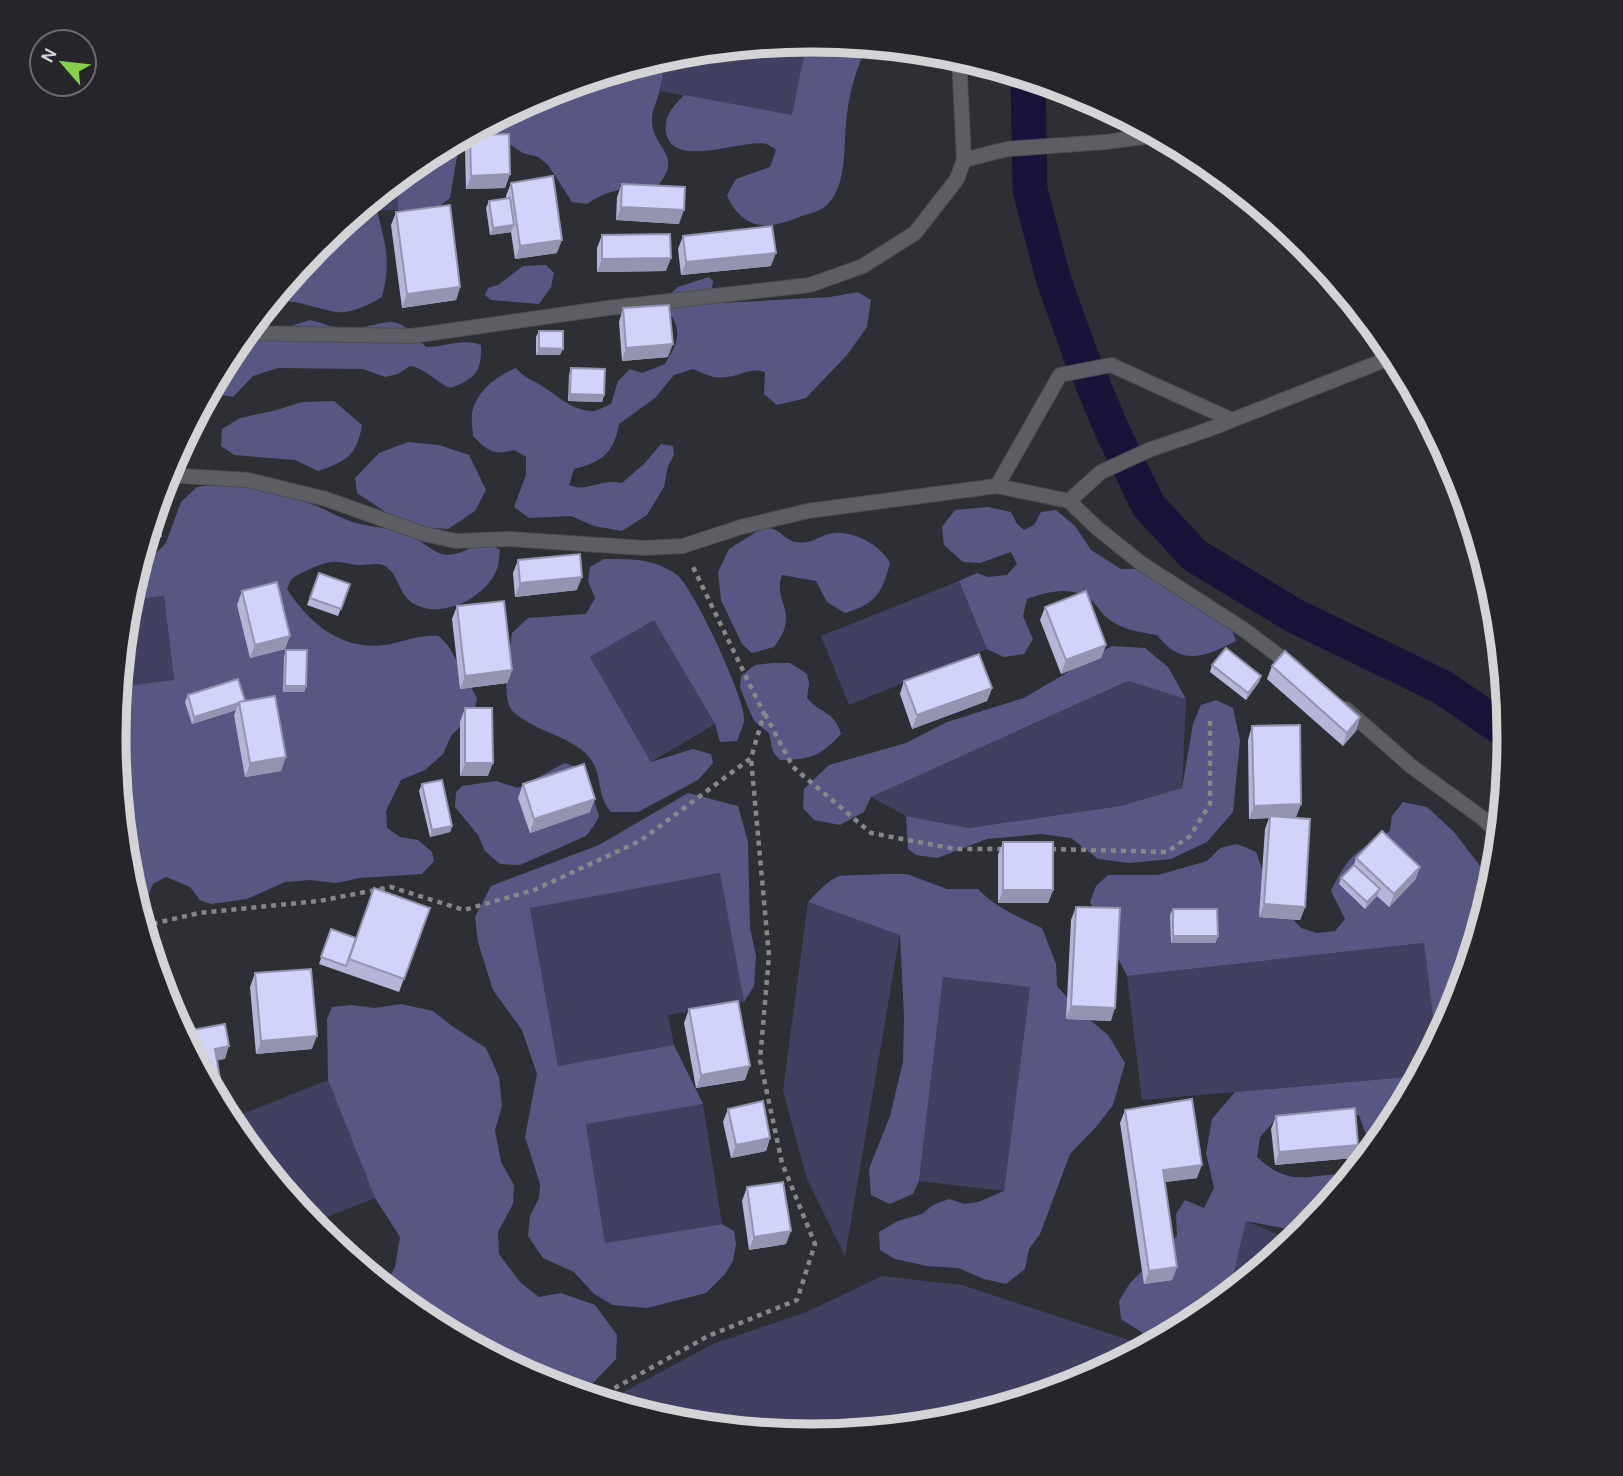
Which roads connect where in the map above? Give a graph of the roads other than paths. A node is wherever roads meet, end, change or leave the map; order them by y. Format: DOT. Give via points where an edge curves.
graph roads {
  1 [pos="959,69"];
  2 [pos="1141,137"];
  3 [pos="964,160"];
  4 [pos="259,333"];
  5 [pos="1383,361"];
  6 [pos="1232,420"];
  7 [pos="178,476"];
  8 [pos="997,486"];
  9 [pos="1069,501"];
  10 [pos="1307,677"];
  11 [pos="1339,703"];
  12 [pos="1491,826"];
  1 -- 3 [label="lane"];
  2 -- 3 [label="lane" via="1007,149"];
  3 -- 4 [label="lane" via="957,179 915,233 863,266 810,285 412,336"];
  5 -- 6 [label="lane"];
  6 -- 8 [label="lane" via="1111,365 1060,375"];
  6 -- 9 [label="lane" via="1101,472"];
  7 -- 8 [label="lane" via="248,480 326,499 456,541 509,539 645,548 683,546 808,511"];
  8 -- 9 [label="lane"];
  9 -- 10 [label="lane" via="1142,564"];
  11 -- 12 [label="lane" via="1411,766"];
}
